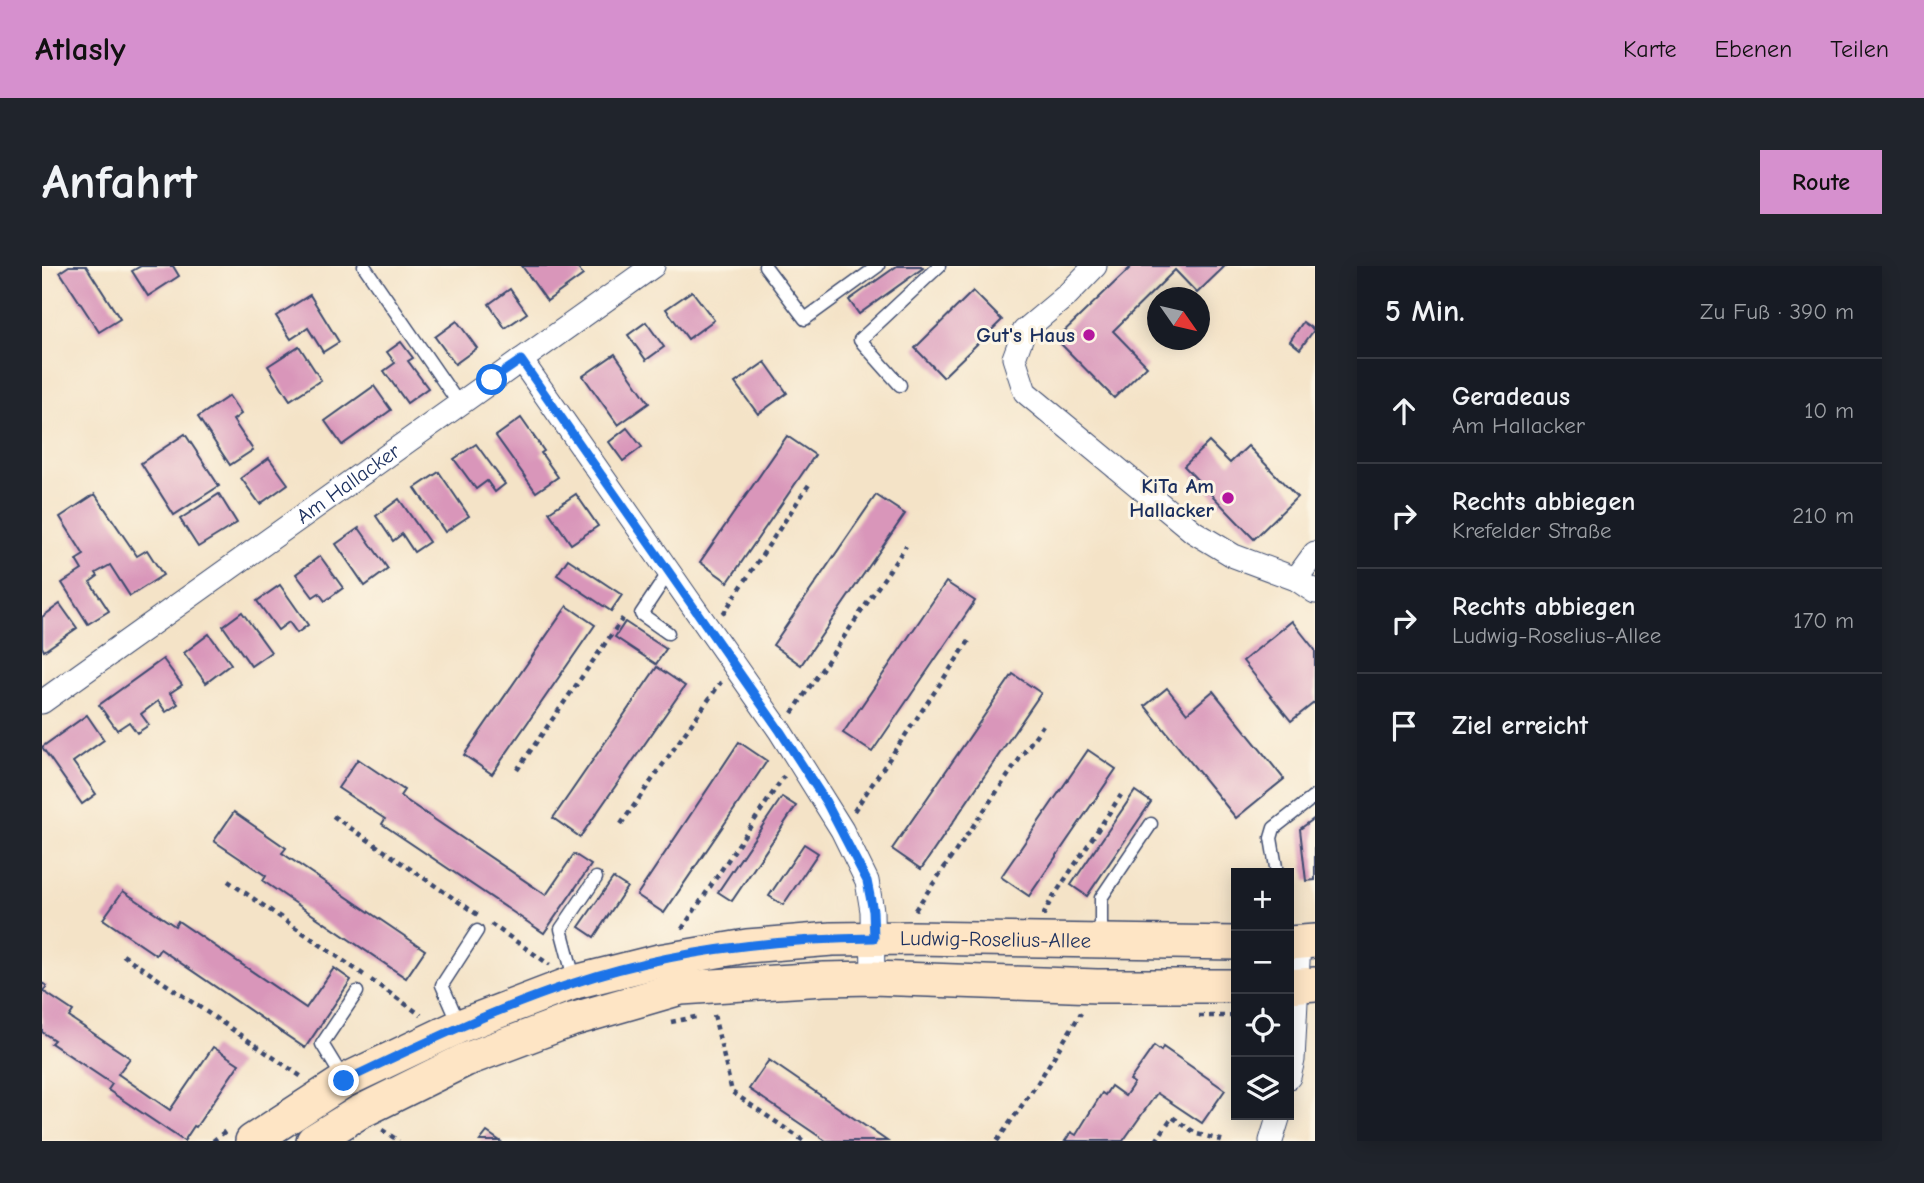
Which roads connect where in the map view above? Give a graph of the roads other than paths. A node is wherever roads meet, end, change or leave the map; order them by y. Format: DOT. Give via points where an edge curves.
graph roads {
  1 [pos="364,266"];
  2 [pos="653,266"];
  3 [pos="765,266"];
  4 [pos="878,266"];
  5 [pos="939,266"];
  6 [pos="1095,266"];
  7 [pos="521,360"];
  8 [pos="900,385"];
  9 [pos="459,404"];
  10 [pos="1315,553"];
  11 [pos="669,572"];
  12 [pos="1306,586"];
  13 [pos="668,633"];
  14 [pos="42,702"];
  15 [pos="1315,796"];
  16 [pos="1151,824"];
  17 [pos="1276,868"];
  18 [pos="596,878"];
  19 [pos="477,931"];
  20 [pos="874,938"];
  21 [pos="1101,942"];
  22 [pos="1231,943"];
  23 [pos="1301,943"];
  24 [pos="563,974"];
  25 [pos="873,978"];
  26 [pos="1231,986"];
  27 [pos="1301,986"];
  28 [pos="357,992"];
  29 [pos="460,1026"];
  30 [pos="1293,1057"];
  31 [pos="344,1081"];
  32 [pos="1277,1120"];
  33 [pos="317,1140"];
  34 [pos="252,1141"];
  35 [pos="1271,1141"];
  1 -- 9 [label="lane"];
  2 -- 7 [label="street, Am Hallacker"];
  3 -- 4 [label="lane" via="805,319"];
  5 -- 8 [label="lane" via="860,340"];
  6 -- 12 [label="street" via="1024,331 1014,358 1025,392 1194,532 1234,556"];
  7 -- 9 [label="street, Am Hallacker"];
  7 -- 11 [label="street"];
  9 -- 14 [label="street, Am Hallacker"];
  10 -- 12 [label="street"];
  11 -- 13 [label="lane" via="641,614"];
  11 -- 20 [label="street" via="780,731 842,830 867,881"];
  15 -- 17 [label="lane" via="1274,828 1271,838"];
  16 -- 21 [label="lane" via="1101,898"];
  18 -- 24 [label="lane" via="561,929"];
  19 -- 29 [label="lane" via="442,985"];
  20 -- 21 [label="main road, Ludwig-Roselius-Allee"];
  20 -- 24 [label="main road, Ludwig-Roselius-Allee" via="747,946"];
  20 -- 25 [label="street"];
  21 -- 22 [label="main road, Ludwig-Roselius-Allee"];
  23 -- 27 [label="street"];
  24 -- 29 [label="main road, Ludwig-Roselius-Allee"];
  25 -- 26 [label="main road, Ludwig-Roselius-Allee"];
  25 -- 33 [label="main road, Ludwig-Roselius-Allee" via="681,988 571,1020 465,1060 358,1113"];
  27 -- 30 [label="street"];
  28 -- 31 [label="lane" via="322,1044"];
  29 -- 31 [label="main road, Ludwig-Roselius-Allee"];
  31 -- 34 [label="main road, Ludwig-Roselius-Allee"];
  32 -- 35 [label="street"];
}
